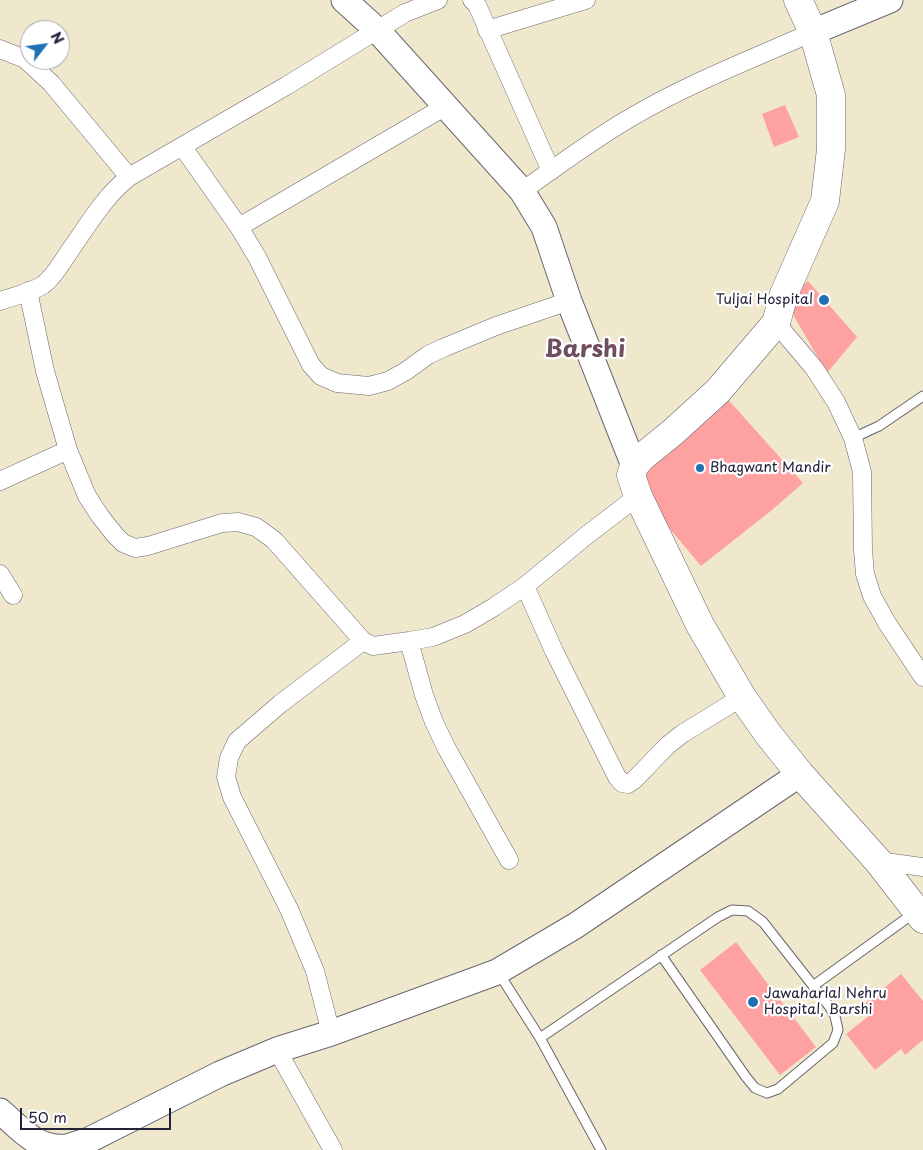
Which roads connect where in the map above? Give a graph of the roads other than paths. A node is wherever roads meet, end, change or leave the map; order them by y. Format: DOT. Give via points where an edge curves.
graph roads {
  1 [pos="344,0"];
  2 [pos="438,0"];
  3 [pos="472,0"];
  4 [pos="586,0"];
  5 [pos="798,0"];
  6 [pos="890,0"];
  7 [pos="404,7"];
  8 [pos="377,30"];
  9 [pos="488,30"];
  10 [pos="813,32"];
  11 [pos="0,49"];
  12 [pos="446,106"];
  13 [pos="182,146"];
  14 [pos="551,170"];
  15 [pos="129,177"];
  16 [pos="522,191"];
  17 [pos="239,227"];
  18 [pos="28,291"];
  19 [pos="0,301"];
  20 [pos="569,301"];
  21 [pos="776,323"];
  22 [pos="923,396"];
  23 [pos="853,438"];
  24 [pos="68,450"];
  25 [pos="634,466"];
  26 [pos="0,481"];
  27 [pos="638,496"];
  28 [pos="0,574"];
  29 [pos="525,586"];
  30 [pos="13,595"];
  31 [pos="363,641"];
  32 [pos="409,641"];
  33 [pos="923,676"];
  34 [pos="742,697"];
  35 [pos="800,774"];
  36 [pos="509,860"];
  37 [pos="878,861"];
  38 [pos="923,867"];
  39 [pos="920,915"];
  40 [pos="662,955"];
  41 [pos="497,972"];
  42 [pos="813,986"];
  43 [pos="331,1033"];
  44 [pos="540,1038"];
  45 [pos="277,1050"];
  46 [pos="0,1111"];
  47 [pos="333,1150"];
  48 [pos="601,1150"];
  1 -- 8 [label="main road"];
  2 -- 7 [label="street"];
  3 -- 9 [label="street"];
  4 -- 9 [label="street"];
  5 -- 10 [label="main road"];
  6 -- 10 [label="main road"];
  7 -- 8 [label="street"];
  8 -- 12 [label="main road"];
  8 -- 13 [label="street"];
  9 -- 14 [label="street"];
  10 -- 14 [label="street" via="674,94 629,118"];
  10 -- 21 [label="main road" via="831,94 831,149 825,201 784,294"];
  11 -- 15 [label="street" via="25,59 51,83"];
  12 -- 16 [label="main road"];
  12 -- 17 [label="street"];
  13 -- 15 [label="street"];
  13 -- 17 [label="street"];
  14 -- 16 [label="street"];
  15 -- 18 [label="street" via="102,204 54,273 44,284"];
  16 -- 20 [label="main road" via="544,227"];
  17 -- 20 [label="street" via="311,366 321,376 337,383 369,386 388,381 436,351"];
  18 -- 19 [label="street"];
  18 -- 24 [label="street" via="45,371"];
  20 -- 25 [label="main road"];
  21 -- 23 [label="street" via="814,368 836,402"];
  21 -- 25 [label="main road" via="718,391"];
  22 -- 23 [label="lane" via="879,426"];
  23 -- 33 [label="street" via="862,472 865,574 872,596 887,623"];
  24 -- 26 [label="street"];
  24 -- 31 [label="street" via="87,496 123,543 135,548 148,546 222,523 256,526 274,540"];
  25 -- 27 [label="main road" via="631,475"];
  27 -- 29 [label="street"];
  27 -- 34 [label="main road" via="700,626"];
  28 -- 30 [label="street"];
  29 -- 32 [label="street" via="464,624 434,637"];
  29 -- 34 [label="street" via="554,651 622,783 634,780 682,734"];
  31 -- 32 [label="street" via="373,646"];
  31 -- 43 [label="street" via="237,741 229,758 226,777 232,797 289,909 315,971"];
  32 -- 36 [label="street" via="434,722"];
  34 -- 35 [label="main road"];
  35 -- 37 [label="main road"];
  35 -- 41 [label="main road" via="575,926"];
  37 -- 38 [label="street"];
  37 -- 39 [label="main road"];
  39 -- 42 [label="lane"];
  40 -- 42 [label="lane" via="718,917 732,910 748,911 763,922"];
  40 -- 42 [label="lane" via="746,1077 766,1093 778,1089 834,1043 838,1030 835,1016"];
  40 -- 44 [label="lane"];
  41 -- 43 [label="main road"];
  41 -- 44 [label="lane"];
  43 -- 45 [label="main road"];
  44 -- 48 [label="lane"];
  45 -- 46 [label="main road" via="220,1074 89,1140 66,1147 45,1146 34,1141"];
  45 -- 47 [label="street"];
}
